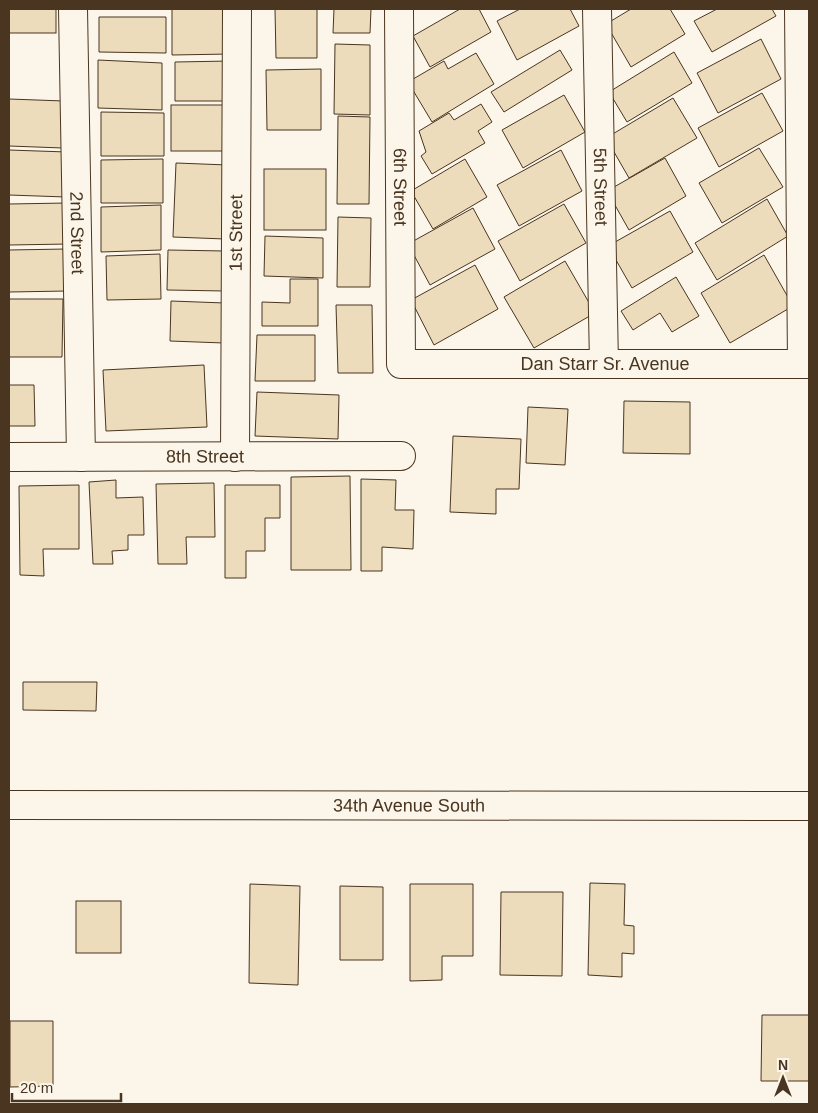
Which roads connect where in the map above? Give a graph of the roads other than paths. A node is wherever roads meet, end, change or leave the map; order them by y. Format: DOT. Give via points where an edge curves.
graph roads {
  1 [pos="74,9"];
  2 [pos="238,9"];
  3 [pos="399,9"];
  4 [pos="597,9"];
  5 [pos="799,9"];
  6 [pos="401,364"];
  7 [pos="604,364"];
  8 [pos="806,364"];
  9 [pos="401,456"];
  10 [pos="9,457"];
  11 [pos="81,457"];
  12 [pos="235,457"];
  13 [pos="9,805"];
  14 [pos="809,806"];
  1 -- 11 [label="street, 2nd Street"];
  2 -- 12 [label="street, 1st Street"];
  3 -- 6 [label="street, 6th Street"];
  4 -- 7 [label="street, 5th Street"];
  5 -- 8 [label="street"];
  6 -- 7 [label="street, Dan Starr Sr. Avenue"];
  7 -- 8 [label="street, Dan Starr Sr. Avenue"];
  9 -- 12 [label="street, 8th Street"];
  10 -- 11 [label="street, 8th Street"];
  11 -- 12 [label="street, 8th Street"];
  13 -- 14 [label="street, 34th Avenue South"];
}
